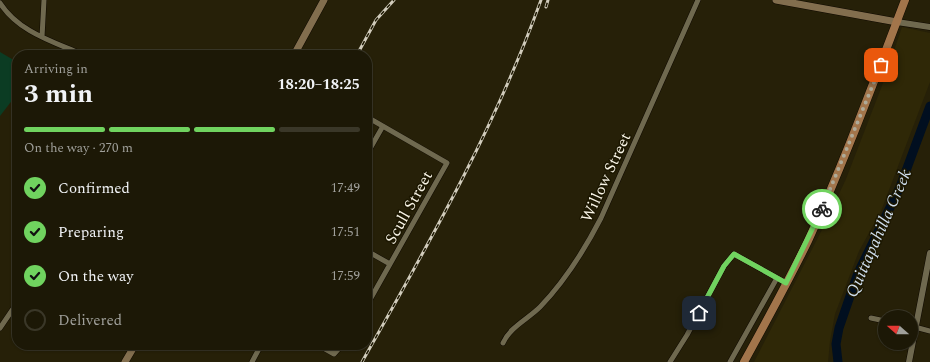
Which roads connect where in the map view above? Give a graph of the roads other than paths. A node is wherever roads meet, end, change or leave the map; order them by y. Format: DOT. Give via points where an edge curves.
graph roads {
  1 [pos="44,0"];
  2 [pos="324,0"];
  3 [pos="698,0"];
  4 [pos="776,0"];
  5 [pos="905,0"];
  6 [pos="0,3"];
  7 [pos="897,22"];
  8 [pos="930,27"];
  9 [pos="42,37"];
  10 [pos="72,50"];
  11 [pos="297,50"];
  12 [pos="372,120"];
  13 [pos="383,126"];
  14 [pos="372,145"];
  15 [pos="930,253"];
  16 [pos="372,254"];
  17 [pos="390,264"];
  18 [pos="777,278"];
  19 [pos="786,283"];
  20 [pos="372,296"];
  21 [pos="12,310"];
  22 [pos="917,310"];
  23 [pos="871,318"];
  24 [pos="878,320"];
  25 [pos="918,327"];
  26 [pos="0,328"];
  27 [pos="930,331"];
  28 [pos="503,343"];
  29 [pos="132,350"];
  30 [pos="258,350"];
  31 [pos="327,350"];
  32 [pos="338,350"];
  33 [pos="910,350"];
  34 [pos="127,361"];
  35 [pos="252,362"];
  36 [pos="670,362"];
  37 [pos="730,362"];
  38 [pos="744,362"];
  39 [pos="909,362"];
  1 -- 9 [label="street"];
  2 -- 11 [label="main road"];
  3 -- 28 [label="street, Willow Street" via="601,218 584,250 559,286 539,308 509,333"];
  4 -- 7 [label="main road"];
  5 -- 7 [label="highway"];
  6 -- 9 [label="street" via="19,24"];
  7 -- 8 [label="street"];
  7 -- 19 [label="highway" via="821,212"];
  9 -- 10 [label="street"];
  12 -- 13 [label="street"];
  13 -- 14 [label="street"];
  13 -- 17 [label="street, Scull Street" via="447,162"];
  15 -- 22 [label="street"];
  16 -- 17 [label="street"];
  17 -- 20 [label="street, Scull Street"];
  18 -- 19 [label="street"];
  18 -- 36 [label="street" via="734,254 724,266"];
  18 -- 37 [label="street"];
  19 -- 38 [label="highway"];
  21 -- 26 [label="street"];
  23 -- 24 [label="street"];
  25 -- 27 [label="street"];
  29 -- 34 [label="main road"];
  30 -- 35 [label="street"];
  31 -- 32 [label="street" via="334,354"];
  33 -- 39 [label="street"];
}
